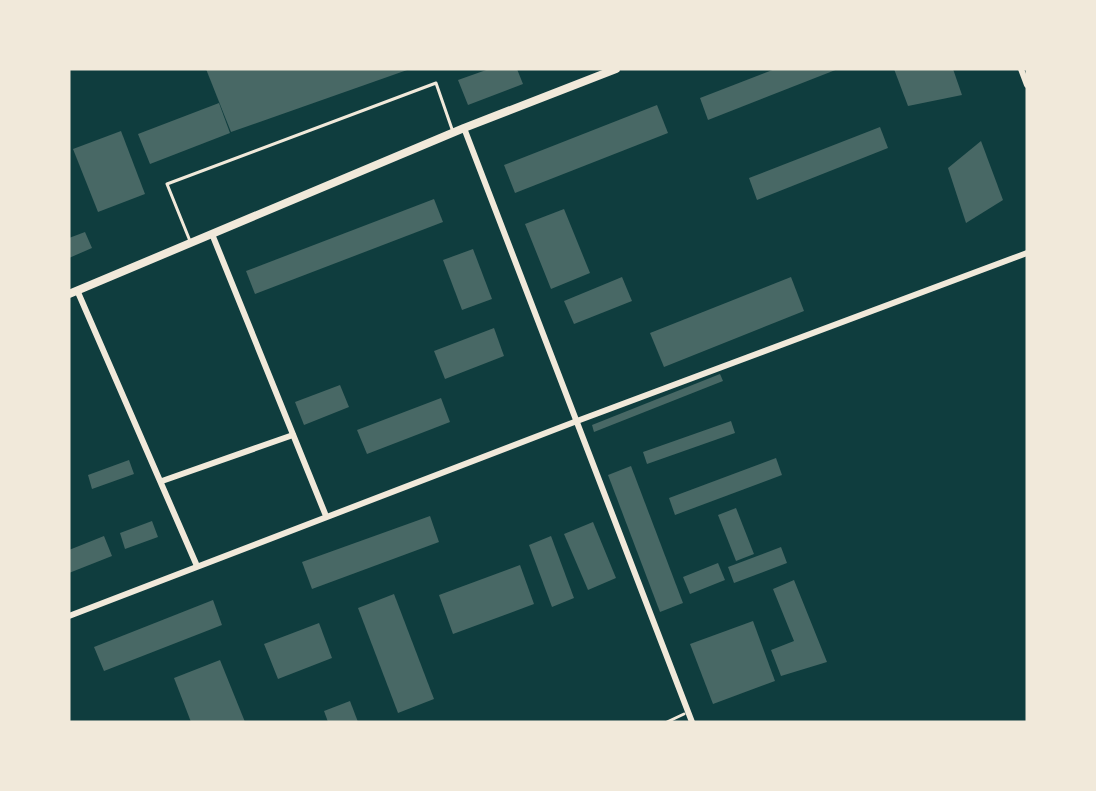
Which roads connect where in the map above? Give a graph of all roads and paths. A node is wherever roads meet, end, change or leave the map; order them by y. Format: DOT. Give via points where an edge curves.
graph roads {
  1 [pos="616,69"];
  2 [pos="1021,69"];
  3 [pos="1027,85"];
  4 [pos="464,128"];
  5 [pos="453,132"];
  6 [pos="212,234"];
  7 [pos="191,243"];
  8 [pos="1027,253"];
  9 [pos="77,290"];
  10 [pos="69,294"];
  11 [pos="577,421"];
  12 [pos="293,435"];
  13 [pos="162,482"];
  14 [pos="326,516"];
  15 [pos="197,566"];
  16 [pos="69,616"];
  17 [pos="684,714"];
  18 [pos="667,722"];
  19 [pos="692,722"];
  1 -- 4 [label="street"];
  2 -- 3 [label="street"];
  4 -- 5 [label="street"];
  4 -- 11 [label="street"];
  5 -- 6 [label="street"];
  5 -- 7 [label="lane" via="436,83 167,184"];
  6 -- 7 [label="street"];
  6 -- 12 [label="street"];
  7 -- 9 [label="street"];
  8 -- 11 [label="street"];
  9 -- 10 [label="street"];
  9 -- 13 [label="street"];
  11 -- 14 [label="street"];
  11 -- 19 [label="street"];
  12 -- 13 [label="street"];
  12 -- 14 [label="street"];
  13 -- 15 [label="street"];
  14 -- 15 [label="street"];
  15 -- 16 [label="street"];
  17 -- 18 [label="lane"];
}
